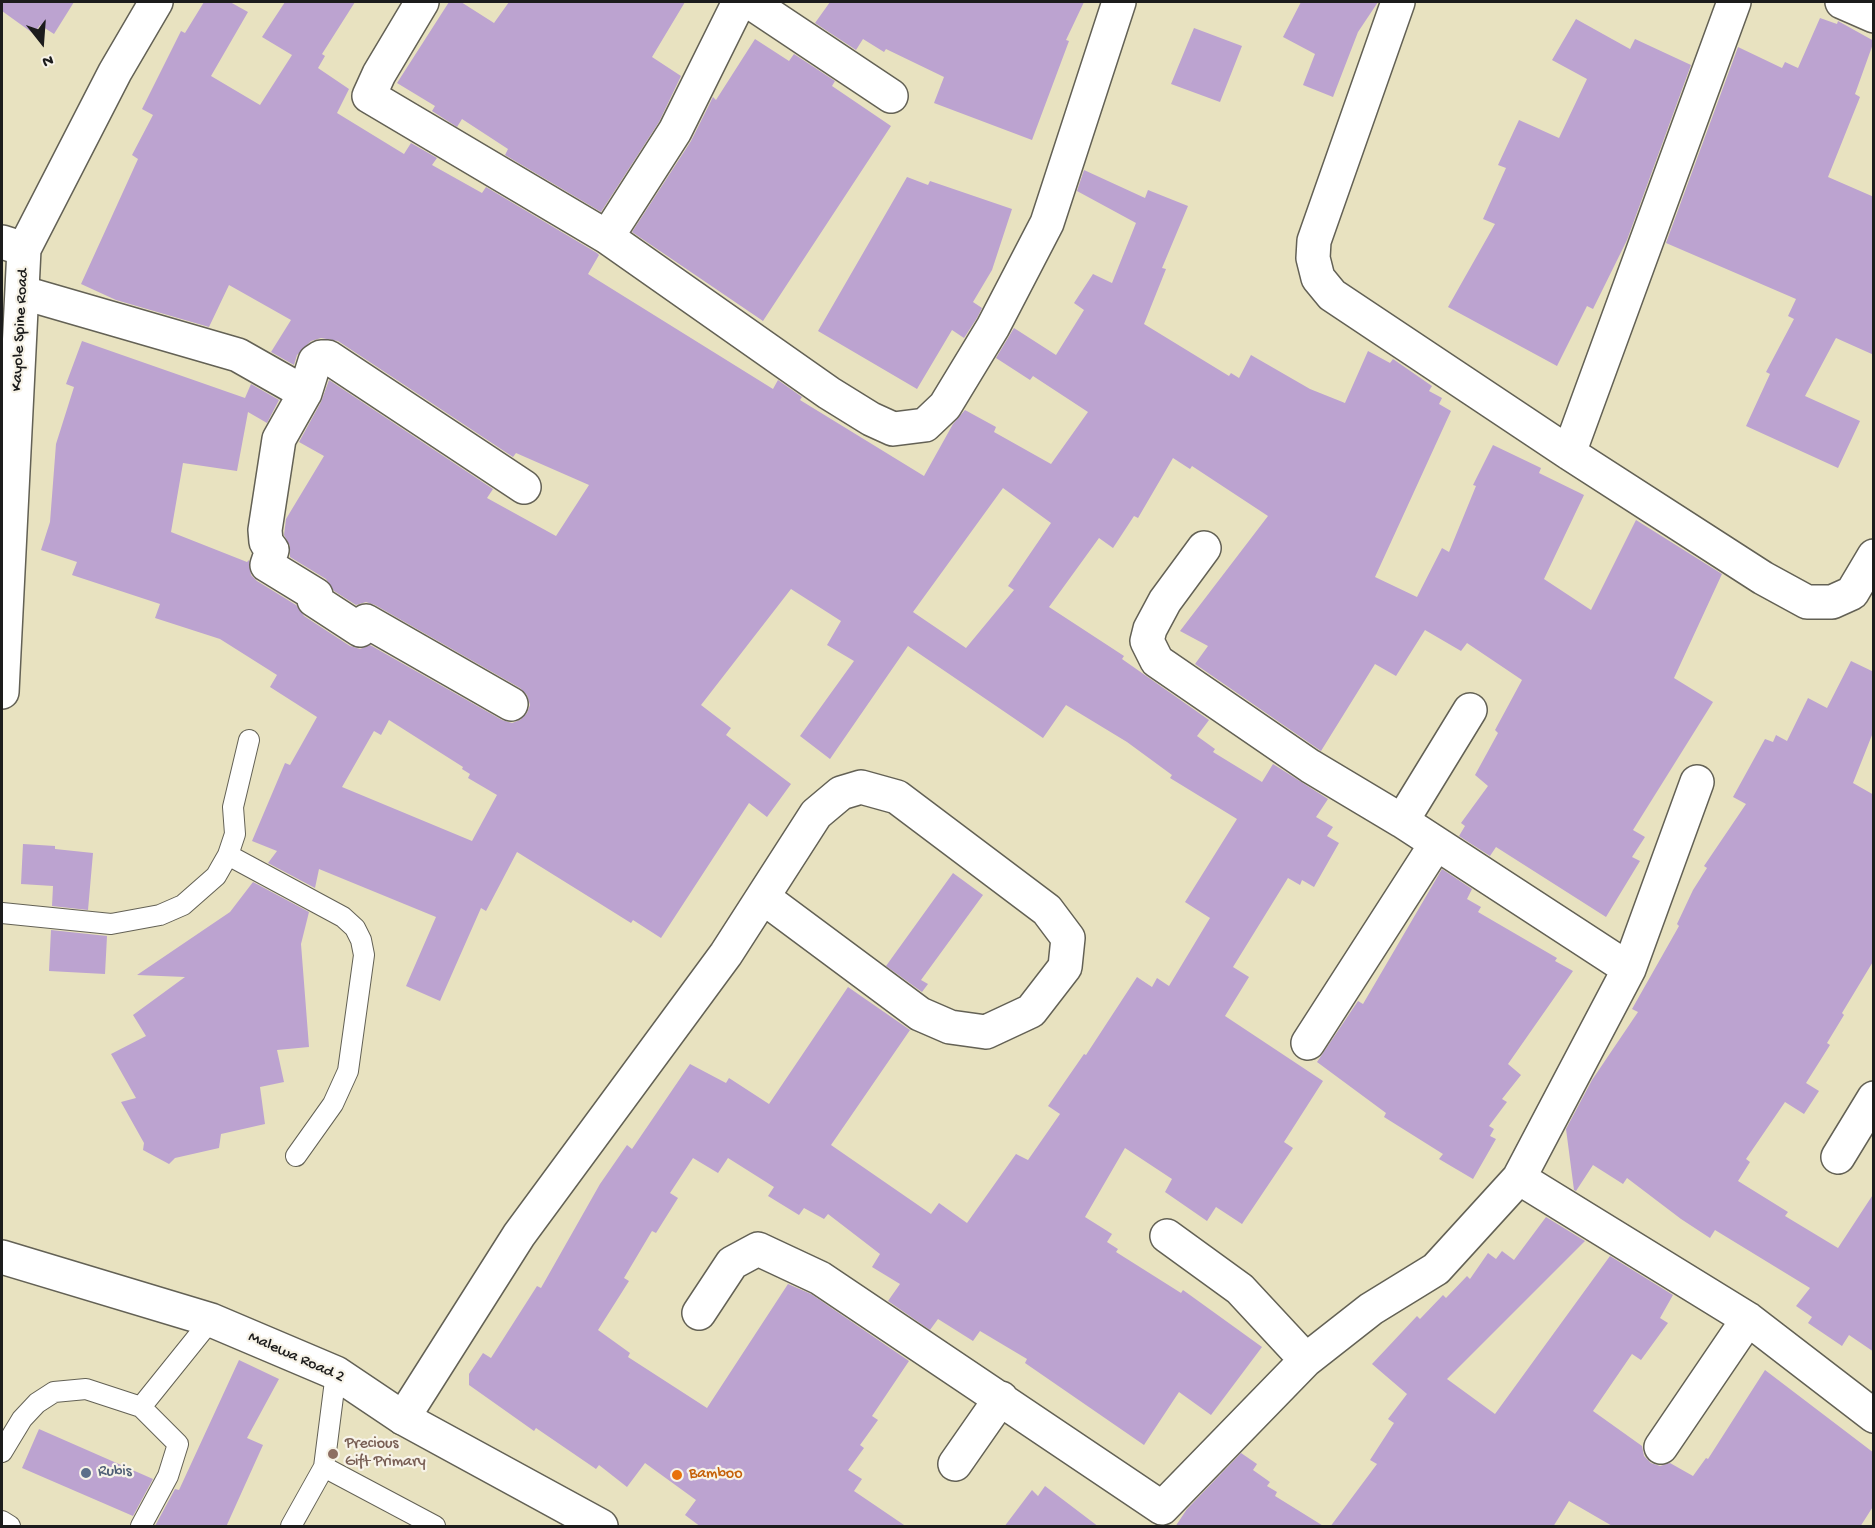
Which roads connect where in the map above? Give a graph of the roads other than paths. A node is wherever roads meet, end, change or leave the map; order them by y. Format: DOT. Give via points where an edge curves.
graph roads {
  1 [pos="156,2"];
  2 [pos="422,2"];
  3 [pos="739,2"];
  4 [pos="750,2"];
  5 [pos="1119,2"];
  6 [pos="1398,2"];
  7 [pos="1734,2"];
  8 [pos="1842,2"];
  9 [pos="1874,16"];
  10 [pos="891,96"];
  11 [pos="607,237"];
  12 [pos="13,246"];
  13 [pos="24,293"];
  14 [pos="305,393"];
  15 [pos="1569,453"];
  16 [pos="524,487"];
  17 [pos="1204,548"];
  18 [pos="1874,556"];
  19 [pos="2,692"];
  20 [pos="512,704"];
  21 [pos="1470,710"];
  22 [pos="249,740"];
  23 [pos="1697,782"];
  24 [pos="1402,821"];
  25 [pos="1436,844"];
  26 [pos="228,855"];
  27 [pos="764,898"];
  28 [pos="2,913"];
  29 [pos="1629,969"];
  30 [pos="1308,1043"];
  31 [pos="1874,1098"];
  32 [pos="296,1156"];
  33 [pos="1838,1157"];
  34 [pos="1520,1178"];
  35 [pos="1167,1236"];
  36 [pos="2,1257"];
  37 [pos="699,1313"];
  38 [pos="1748,1319"];
  39 [pos="211,1320"];
  40 [pos="1306,1360"];
  41 [pos="336,1373"];
  42 [pos="1001,1398"];
  43 [pos="141,1407"];
  44 [pos="1874,1416"];
  45 [pos="403,1418"];
  46 [pos="1661,1447"];
  47 [pos="2,1452"];
  48 [pos="955,1464"];
  49 [pos="324,1467"];
  50 [pos="2,1521"];
  51 [pos="10,1527"];
  52 [pos="141,1527"];
  53 [pos="291,1527"];
  54 [pos="435,1527"];
  55 [pos="601,1527"];
  1 -- 12 [label="street, Kayole Spine Road"];
  2 -- 11 [label="street" via="369,96"];
  3 -- 11 [label="street" via="675,131"];
  4 -- 10 [label="street"];
  5 -- 11 [label="street" via="1047,223 993,327 945,406 925,425 894,429 871,419"];
  6 -- 15 [label="street" via="1314,241 1318,278 1332,295"];
  7 -- 15 [label="street"];
  8 -- 9 [label="street"];
  12 -- 13 [label="street, Kayole Spine Road"];
  13 -- 14 [label="street" via="238,355"];
  13 -- 19 [label="street, Kayole Spine Road"];
  14 -- 16 [label="street" via="315,361 328,357"];
  14 -- 20 [label="street" via="279,439 265,530 266,542 272,550 267,565 316,595 314,600 360,630 366,621"];
  15 -- 18 [label="street" via="1763,578 1808,602 1832,602 1852,593"];
  17 -- 24 [label="street" via="1150,629 1147,641 1151,653 1179,679 1310,766"];
  21 -- 24 [label="street"];
  22 -- 26 [label="lane" via="233,807 235,834"];
  23 -- 29 [label="street"];
  24 -- 25 [label="street"];
  25 -- 29 [label="street"];
  25 -- 30 [label="street"];
  26 -- 28 [label="lane" via="216,876 200,891 160,915 111,924"];
  26 -- 32 [label="lane" via="343,917 361,940 364,955 348,1071 333,1104"];
  27 -- 27 [label="street" via="816,814 841,793 861,786 897,797 1047,910 1068,938 1065,967 1031,1011 986,1032 950,1027 920,1014"];
  27 -- 45 [label="street" via="519,1235"];
  29 -- 34 [label="street"];
  31 -- 33 [label="street"];
  34 -- 38 [label="street"];
  34 -- 40 [label="street" via="1436,1269 1371,1309"];
  35 -- 40 [label="street" via="1240,1289"];
  36 -- 39 [label="street, Malewa Road 2"];
  37 -- 42 [label="street" via="732,1263 758,1250 820,1278"];
  38 -- 44 [label="street"];
  38 -- 46 [label="street"];
  39 -- 41 [label="street, Malewa Road 2"];
  39 -- 43 [label="lane"];
  40 -- 42 [label="street" via="1162,1508"];
  41 -- 45 [label="street, Malewa Road 2"];
  41 -- 49 [label="lane"];
  42 -- 48 [label="street"];
  43 -- 47 [label="lane" via="86,1389 54,1392 22,1419"];
  43 -- 52 [label="lane" via="178,1444 168,1476"];
  45 -- 55 [label="street, Malewa Road 2"];
  49 -- 53 [label="lane"];
  49 -- 54 [label="lane"];
  50 -- 51 [label="lane"];
}
